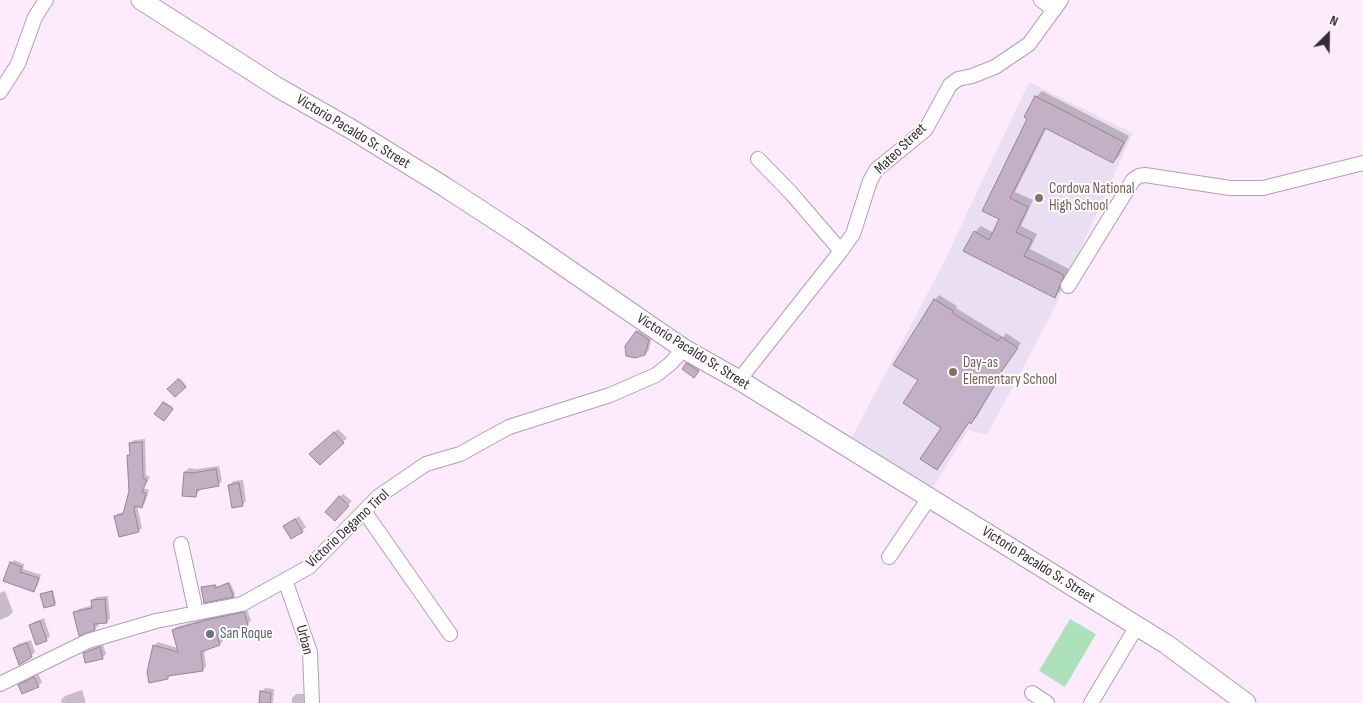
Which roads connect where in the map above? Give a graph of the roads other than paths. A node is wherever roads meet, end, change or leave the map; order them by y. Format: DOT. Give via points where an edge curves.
graph roads {
  1 [pos="46,0"];
  2 [pos="141,0"];
  3 [pos="1041,0"];
  4 [pos="1057,5"];
  5 [pos="0,92"];
  6 [pos="758,159"];
  7 [pos="1363,163"];
  8 [pos="841,251"];
  9 [pos="1068,286"];
  10 [pos="684,349"];
  11 [pos="739,380"];
  12 [pos="929,498"];
  13 [pos="364,511"];
  14 [pos="181,544"];
  15 [pos="889,557"];
  16 [pos="285,580"];
  17 [pos="196,612"];
  18 [pos="1137,626"];
  19 [pos="450,634"];
  20 [pos="0,684"];
  21 [pos="1032,693"];
  22 [pos="312,703"];
  23 [pos="1047,703"];
  24 [pos="1091,703"];
  25 [pos="1246,703"];
  1 -- 5 [label="street" via="35,17 18,64"];
  2 -- 10 [label="street, Victorio Pacaldo Sr. Street" via="277,87 445,187"];
  3 -- 4 [label="street"];
  4 -- 8 [label="street, Mateo Street" via="1029,44 994,67 958,79 950,85 926,129 876,170 853,234"];
  6 -- 8 [label="street" via="792,192"];
  7 -- 9 [label="street" via="1263,188 1230,188 1144,174 1139,176 1133,180"];
  8 -- 11 [label="street, Mateo Street"];
  10 -- 11 [label="street, Victorio Pacaldo Sr. Street"];
  10 -- 13 [label="street, Victorio Degamo Tirol" via="656,375 610,396 509,427 460,454 426,464 379,496"];
  11 -- 12 [label="street, Victorio Pacaldo Sr. Street"];
  12 -- 15 [label="street"];
  12 -- 18 [label="street, Victorio Pacaldo Sr. Street"];
  13 -- 16 [label="street, Victorio Degamo Tirol" via="309,566"];
  13 -- 19 [label="street"];
  14 -- 17 [label="street"];
  16 -- 17 [label="street, Victorio Degamo Tirol" via="242,604"];
  16 -- 22 [label="street, Urban" via="310,652"];
  17 -- 20 [label="street, Victorio Degamo Tirol" via="88,641"];
  18 -- 24 [label="street"];
  18 -- 25 [label="street, Victorio Pacaldo Sr. Street"];
  21 -- 23 [label="street"];
}
